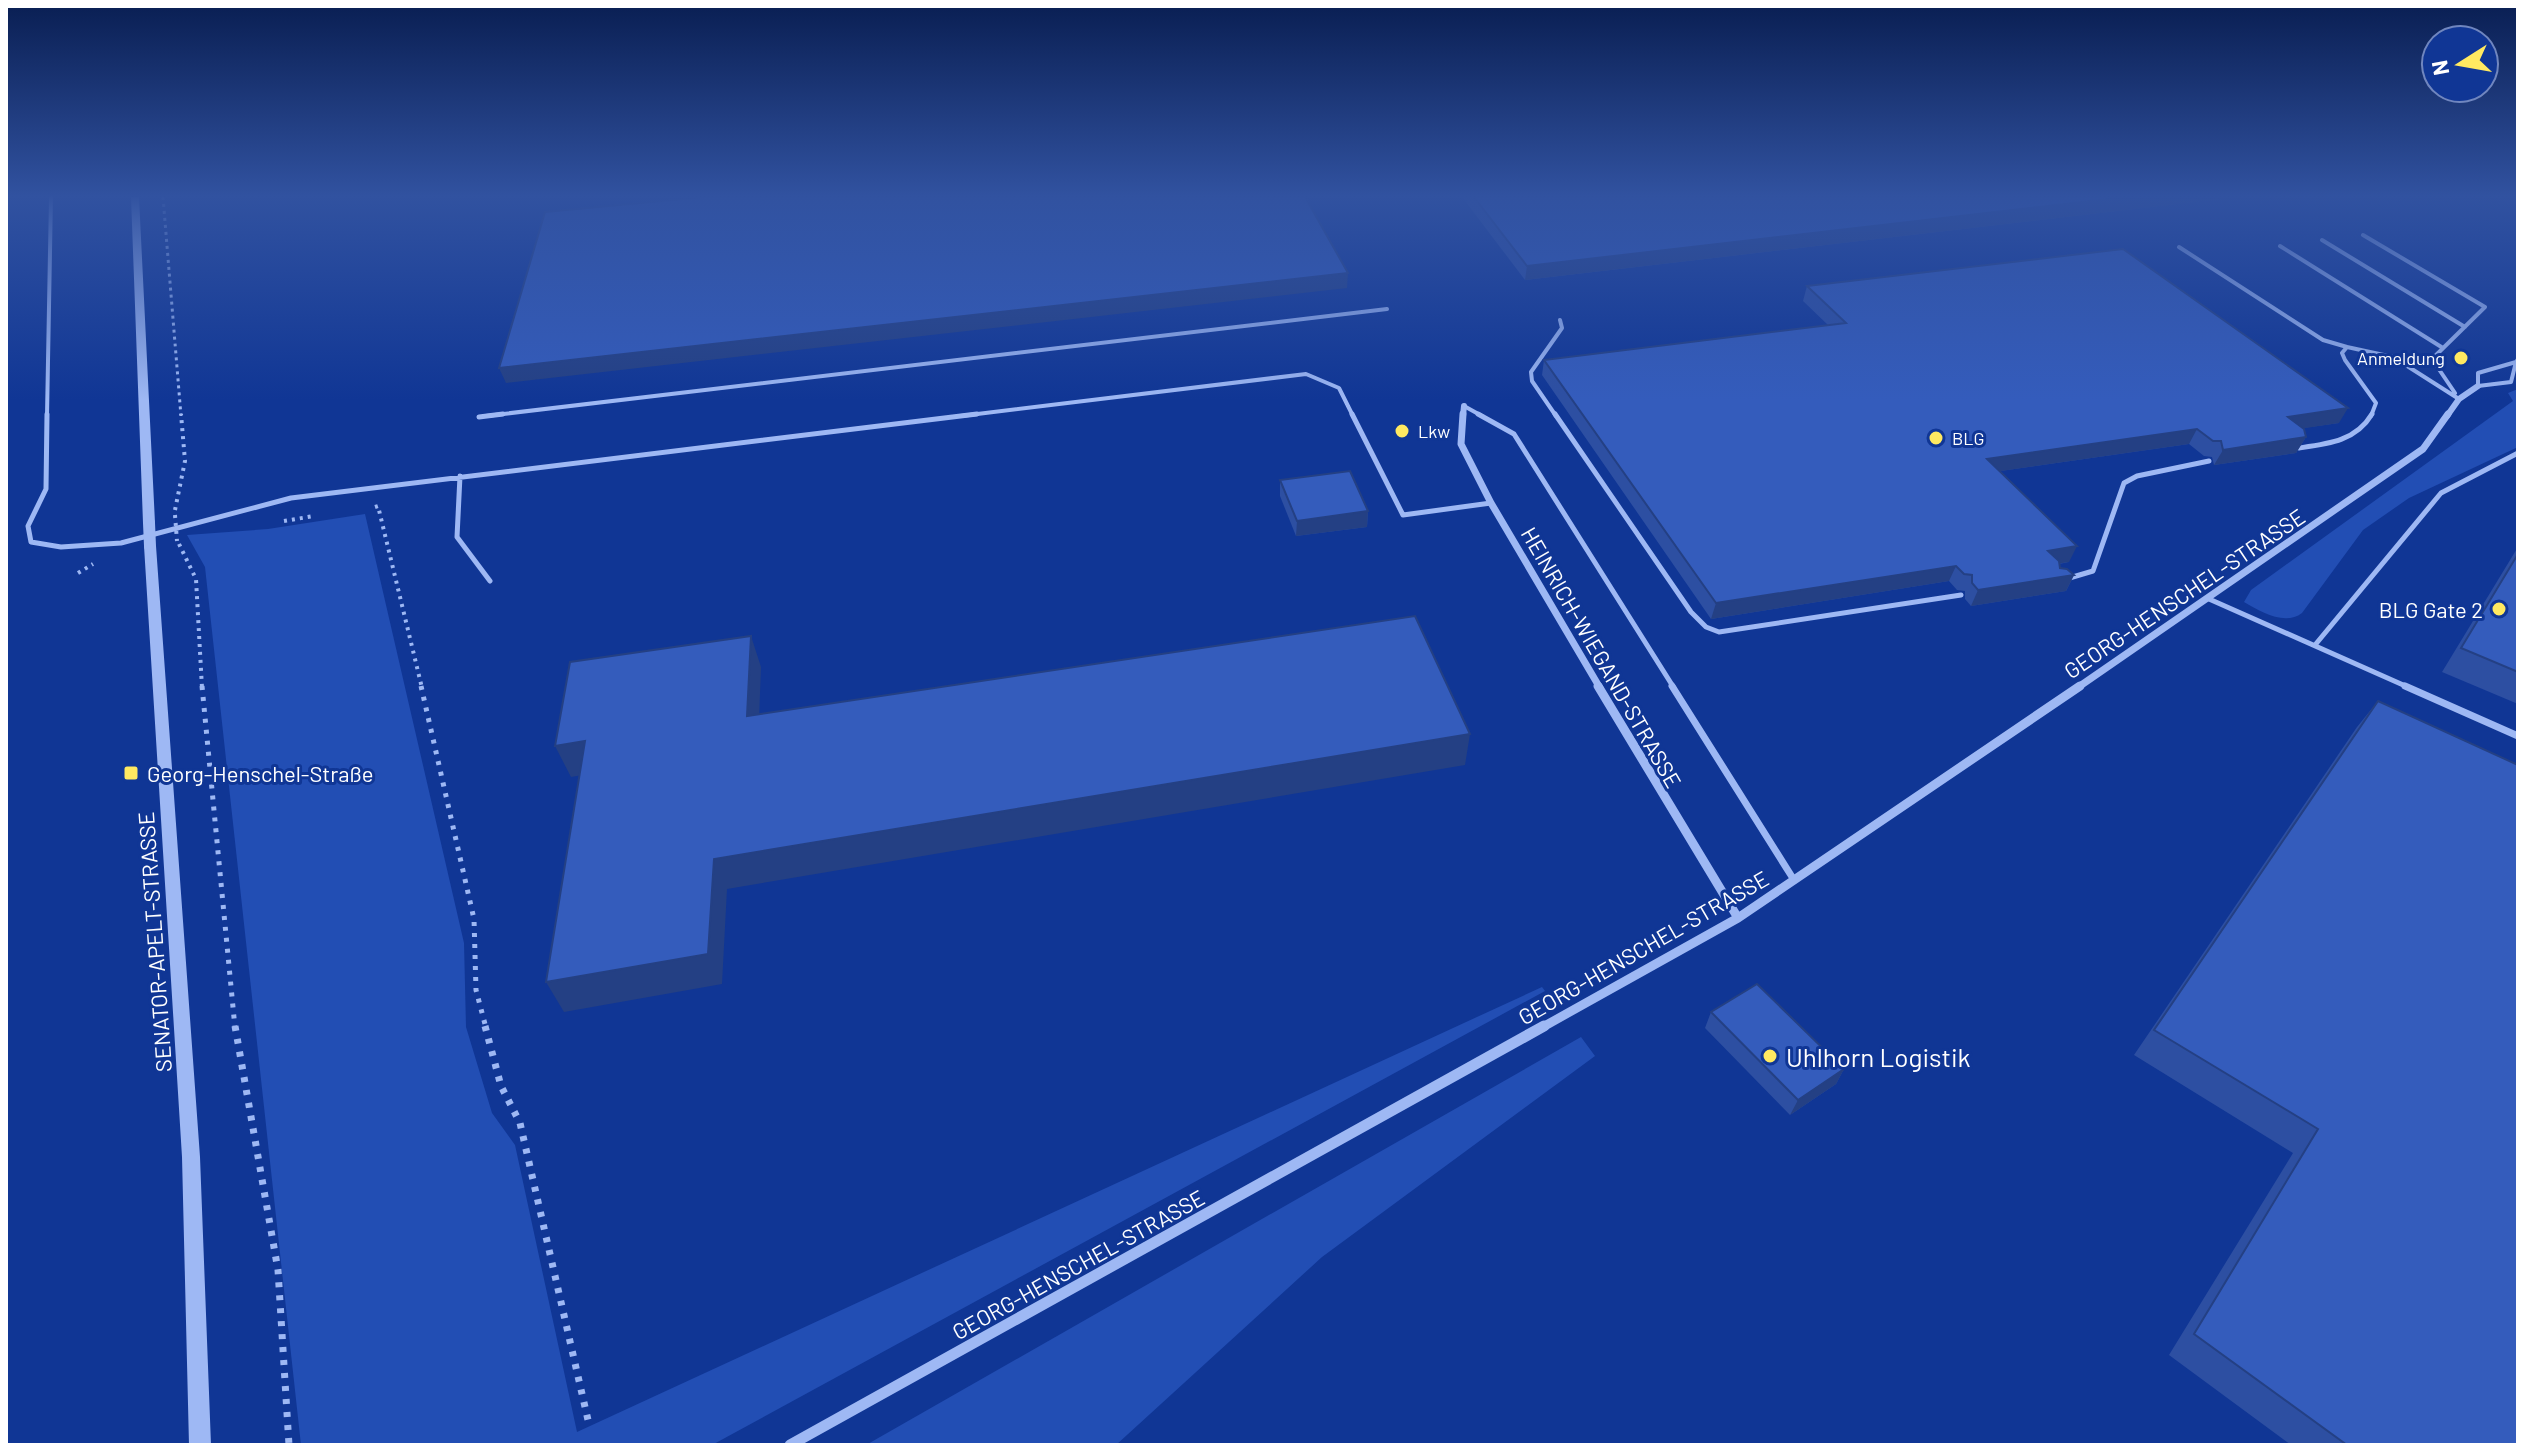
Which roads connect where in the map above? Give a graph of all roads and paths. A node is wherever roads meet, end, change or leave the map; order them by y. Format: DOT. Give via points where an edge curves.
graph roads {
  1 [pos="50,265"];
  2 [pos="138,265"];
  3 [pos="169,265"];
  4 [pos="2206,265"];
  5 [pos="2310,265"];
  6 [pos="2363,265"];
  7 [pos="2413,265"];
  8 [pos="1387,309"];
  9 [pos="1560,320"];
  10 [pos="2465,327"];
  11 [pos="2347,347"];
  12 [pos="2443,348"];
  13 [pos="2517,361"];
  14 [pos="2478,386"];
  15 [pos="2459,399"];
  16 [pos="1464,406"];
  17 [pos="479,417"];
  18 [pos="2299,448"];
  19 [pos="2518,453"];
  20 [pos="2209,461"];
  21 [pos="460,476"];
  22 [pos="1491,503"];
  23 [pos="378,506"];
  24 [pos="2055,580"];
  25 [pos="490,581"];
  26 [pos="1961,595"];
  27 [pos="2209,599"];
  28 [pos="2315,645"];
  29 [pos="2518,736"];
  30 [pos="1794,880"];
  31 [pos="1738,918"];
  32 [pos="588,1420"];
  33 [pos="200,1445"];
  34 [pos="289,1445"];
  35 [pos="790,1445"];
  1 -- 21 [label="lane" via="46,489 28,526 31,542 54,548 101,547 271,502"];
  2 -- 33 [label="street, SENATOR-APELT-STRASSE, bridge" via="150,546 191,1157"];
  3 -- 34 [label="path, bridge" via="185,461 175,515 177,541 196,579 236,1049 278,1270"];
  4 -- 11 [label="lane" via="2323,340"];
  5 -- 12 [label="lane"];
  6 -- 10 [label="lane"];
  7 -- 10 [label="lane" via="2485,307"];
  8 -- 17 [label="lane"];
  9 -- 26 [label="lane" via="1562,328 1531,372 1532,381 1706,627 1719,632"];
  10 -- 12 [label="lane"];
  11 -- 15 [label="lane" via="2369,347 2407,362"];
  11 -- 18 [label="lane" via="2342,353 2345,360 2376,403 2372,420 2338,442"];
  12 -- 15 [label="lane" via="2432,359"];
  13 -- 14 [label="lane" via="2478,373"];
  13 -- 14 [label="lane" via="2511,382"];
  14 -- 15 [label="street, GEORG-HENSCHEL-STRASSE"];
  15 -- 27 [label="street, GEORG-HENSCHEL-STRASSE" via="2423,449"];
  16 -- 22 [label="street, HEINRICH-WIEGAND-STRASSE" via="1461,444"];
  16 -- 30 [label="lane" via="1514,434"];
  19 -- 28 [label="lane" via="2441,493"];
  20 -- 24 [label="lane" via="2124,483 2093,571"];
  21 -- 22 [label="lane" via="1306,374 1339,388 1403,515"];
  21 -- 25 [label="lane" via="457,537"];
  22 -- 31 [label="street, HEINRICH-WIEGAND-STRASSE"];
  23 -- 32 [label="path" via="468,889 477,951 476,990 501,1086 520,1123"];
  27 -- 28 [label="lane"];
  27 -- 30 [label="street, GEORG-HENSCHEL-STRASSE"];
  28 -- 29 [label="lane"];
  30 -- 31 [label="street, GEORG-HENSCHEL-STRASSE"];
  31 -- 35 [label="street, GEORG-HENSCHEL-STRASSE"];
}
